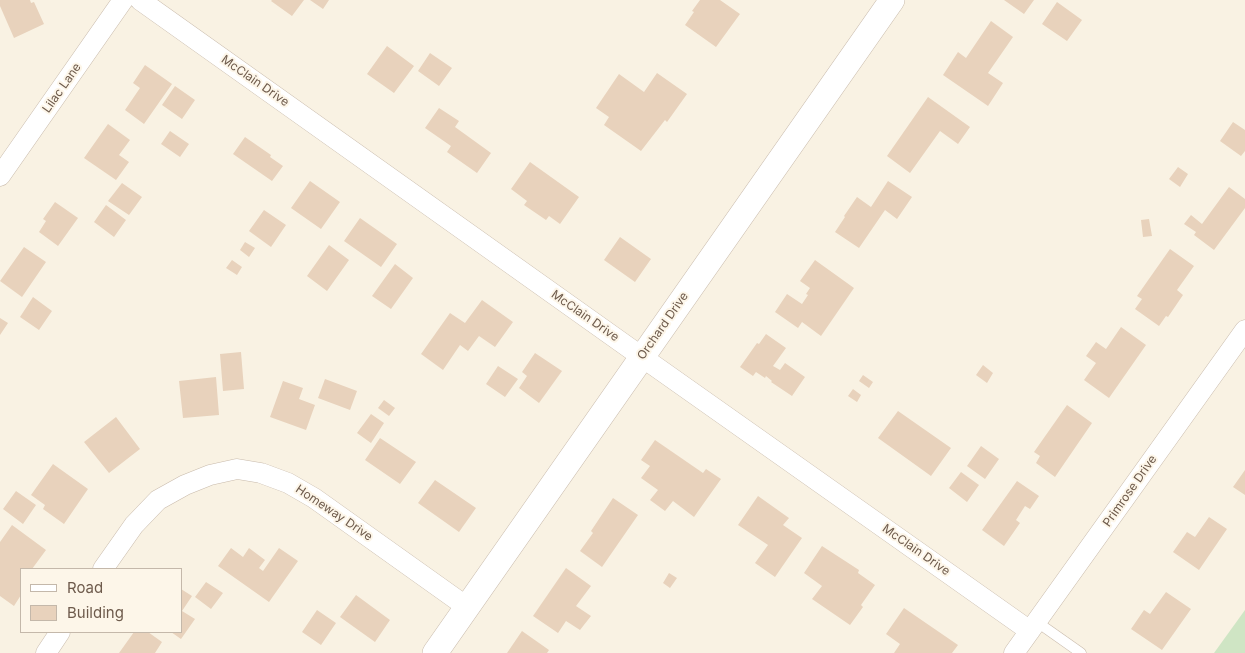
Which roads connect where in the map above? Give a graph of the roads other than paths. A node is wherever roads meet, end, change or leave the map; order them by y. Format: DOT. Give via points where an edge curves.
graph roads {
  1 [pos="123,0"];
  2 [pos="140,0"];
  3 [pos="892,0"];
  4 [pos="0,176"];
  5 [pos="1245,330"];
  6 [pos="642,357"];
  7 [pos="104,568"];
  8 [pos="467,607"];
  9 [pos="1034,626"];
  10 [pos="59,633"];
  11 [pos="46,653"];
  12 [pos="435,653"];
  13 [pos="1014,653"];
  14 [pos="1081,653"];
  1 -- 4 [label="street, Lilac Lane"];
  2 -- 6 [label="street, McClain Drive"];
  3 -- 6 [label="street, Orchard Drive"];
  5 -- 9 [label="street, Primrose Drive"];
  6 -- 8 [label="street, Orchard Drive"];
  6 -- 9 [label="street, McClain Drive"];
  7 -- 8 [label="street, Homeway Drive" via="134,525 158,500 210,475 237,469 288,483 314,498"];
  8 -- 12 [label="street, Orchard Drive"];
  9 -- 13 [label="street, Primrose Drive"];
  9 -- 14 [label="lane"];
  10 -- 11 [label="street"];
}
